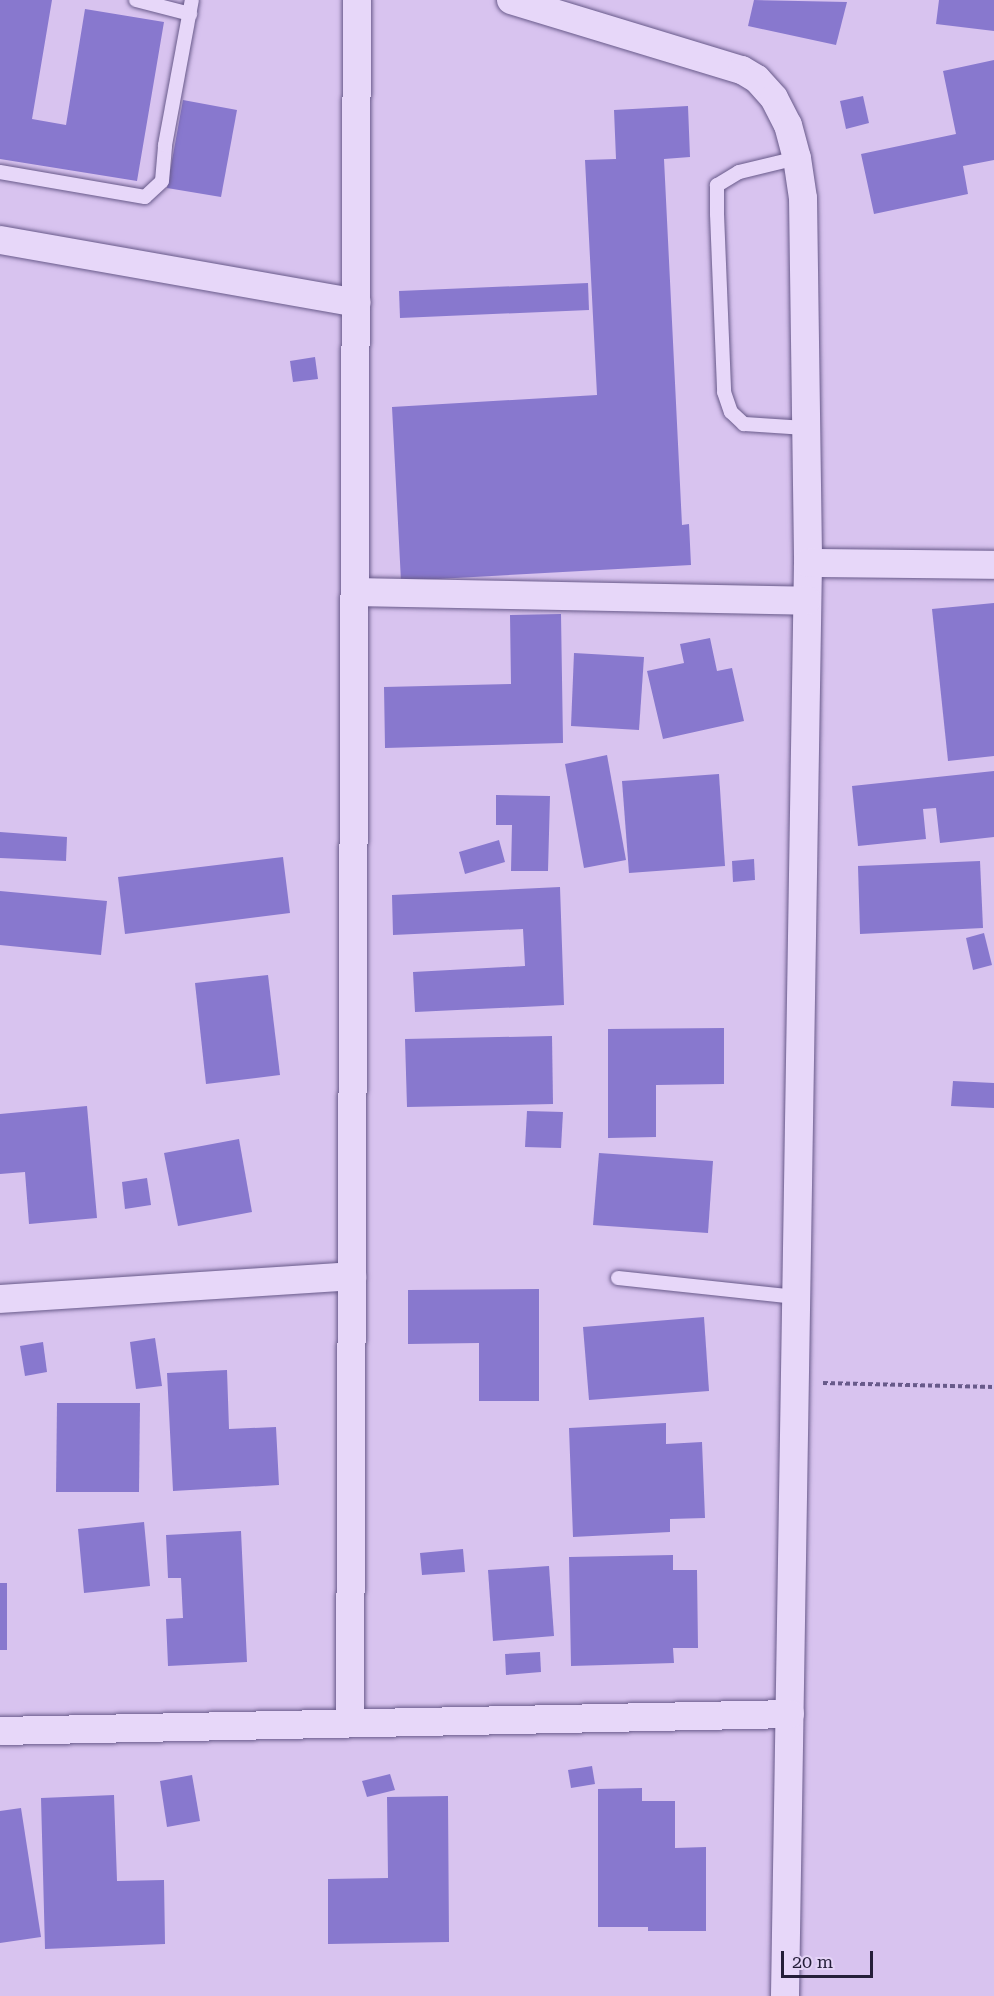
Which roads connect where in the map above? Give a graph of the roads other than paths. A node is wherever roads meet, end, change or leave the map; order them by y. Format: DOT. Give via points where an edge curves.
graph roads {
  1 [pos="136,0"];
  2 [pos="192,0"];
  3 [pos="357,0"];
  4 [pos="511,0"];
  5 [pos="190,14"];
  6 [pos="797,158"];
  7 [pos="0,172"];
  8 [pos="0,240"];
  9 [pos="356,303"];
  10 [pos="806,428"];
  11 [pos="808,563"];
  12 [pos="994,565"];
  13 [pos="355,592"];
  14 [pos="807,601"];
  15 [pos="352,1276"];
  16 [pos="618,1278"];
  17 [pos="796,1297"];
  18 [pos="0,1299"];
  19 [pos="790,1714"];
  20 [pos="350,1722"];
  21 [pos="0,1731"];
  22 [pos="785,1996"];
  1 -- 5 [label="lane"];
  2 -- 5 [label="lane"];
  3 -- 9 [label="street"];
  4 -- 6 [label="street" via="750,74 774,98 788,125"];
  5 -- 7 [label="lane" via="162,181 146,197"];
  6 -- 10 [label="street" via="803,198"];
  6 -- 10 [label="lane" via="739,172 717,185 717,214 724,392 731,412 744,424"];
  8 -- 9 [label="street"];
  9 -- 13 [label="street"];
  10 -- 11 [label="street"];
  11 -- 12 [label="street"];
  11 -- 14 [label="street"];
  13 -- 14 [label="street"];
  13 -- 15 [label="street"];
  14 -- 17 [label="street"];
  15 -- 18 [label="street"];
  15 -- 20 [label="street"];
  16 -- 17 [label="lane"];
  17 -- 19 [label="street"];
  19 -- 20 [label="street"];
  19 -- 22 [label="street"];
  20 -- 21 [label="street"];
}
